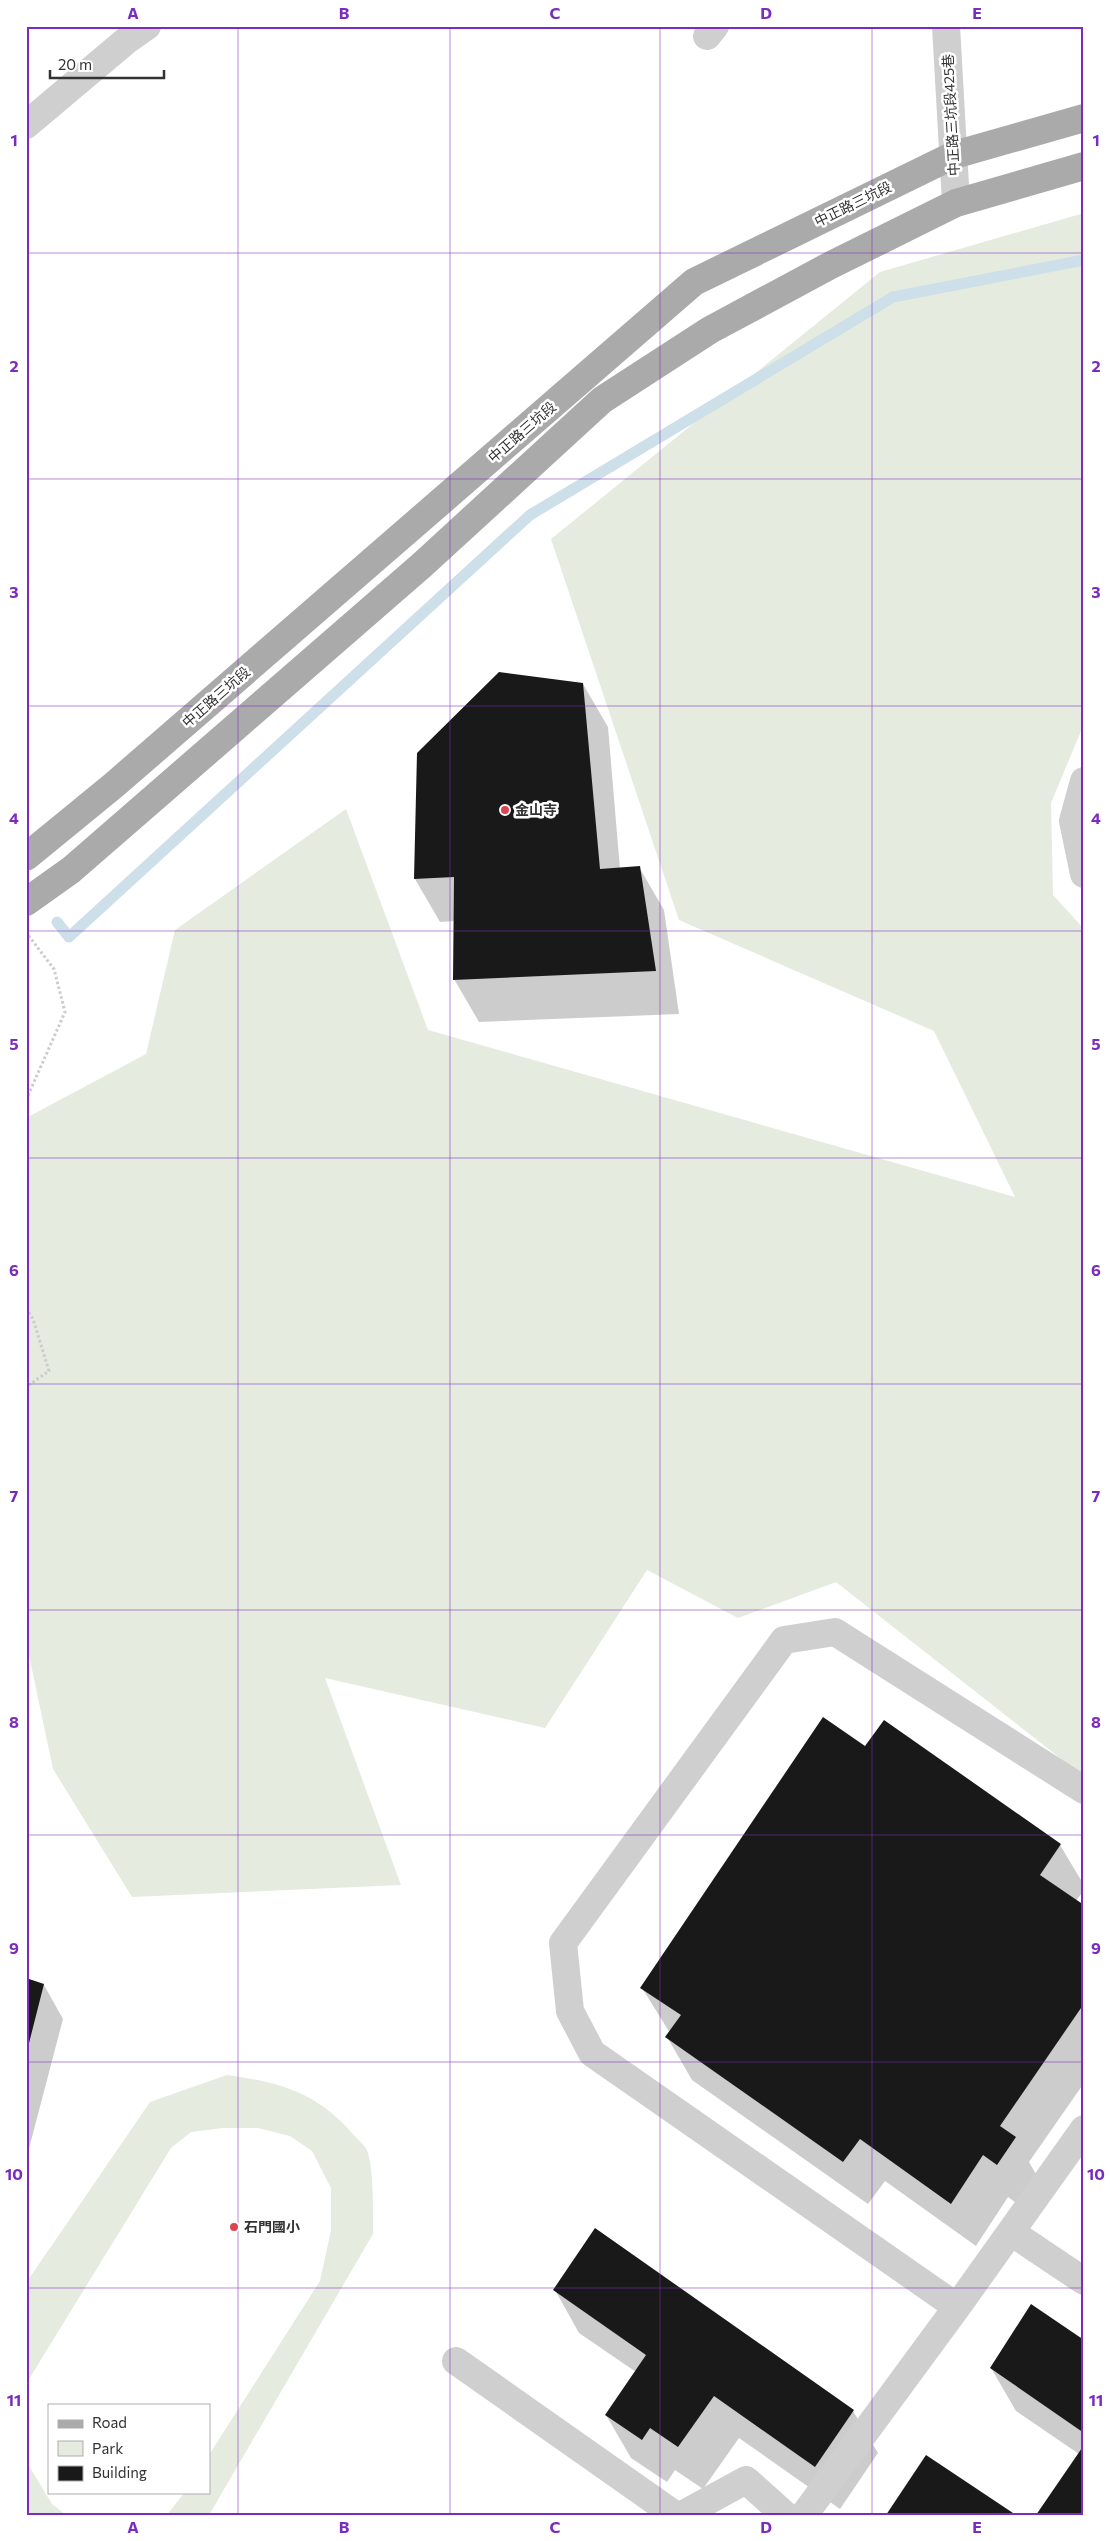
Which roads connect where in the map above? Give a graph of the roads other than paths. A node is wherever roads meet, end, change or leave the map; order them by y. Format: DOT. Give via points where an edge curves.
graph roads {
  1 [pos="147,26"];
  2 [pos="946,26"];
  3 [pos="1084,118"];
  4 [pos="26,125"];
  5 [pos="954,155"];
  6 [pos="1084,166"];
  7 [pos="956,203"];
  8 [pos="1084,782"];
  9 [pos="26,857"];
  10 [pos="1084,874"];
  11 [pos="26,902"];
  12 [pos="1084,1790"];
  13 [pos="1084,2129"];
  14 [pos="1011,2232"];
  15 [pos="1084,2281"];
  16 [pos="957,2307"];
  17 [pos="456,2360"];
  18 [pos="674,2515"];
  19 [pos="682,2515"];
  20 [pos="785,2515"];
  21 [pos="804,2515"];
  1 -- 4 [label="street"];
  2 -- 5 [label="street, 中正路三坑段425巷"];
  3 -- 5 [label="main road, 中正路三坑段"];
  5 -- 7 [label="street, 中正路三坑段425巷"];
  5 -- 9 [label="main road, 中正路三坑段" via="694,282 122,779"];
  6 -- 7 [label="main road"];
  7 -- 11 [label="main road" via="710,330 602,400 414,572 79,863"];
  8 -- 10 [label="street" via="1073,821"];
  12 -- 16 [label="street" via="835,1632 784,1640 564,1943 570,2011 592,2053"];
  13 -- 14 [label="street"];
  14 -- 15 [label="street"];
  14 -- 16 [label="street"];
  16 -- 21 [label="street"];
  17 -- 18 [label="street"];
  19 -- 20 [label="street" via="746,2480"];
}
